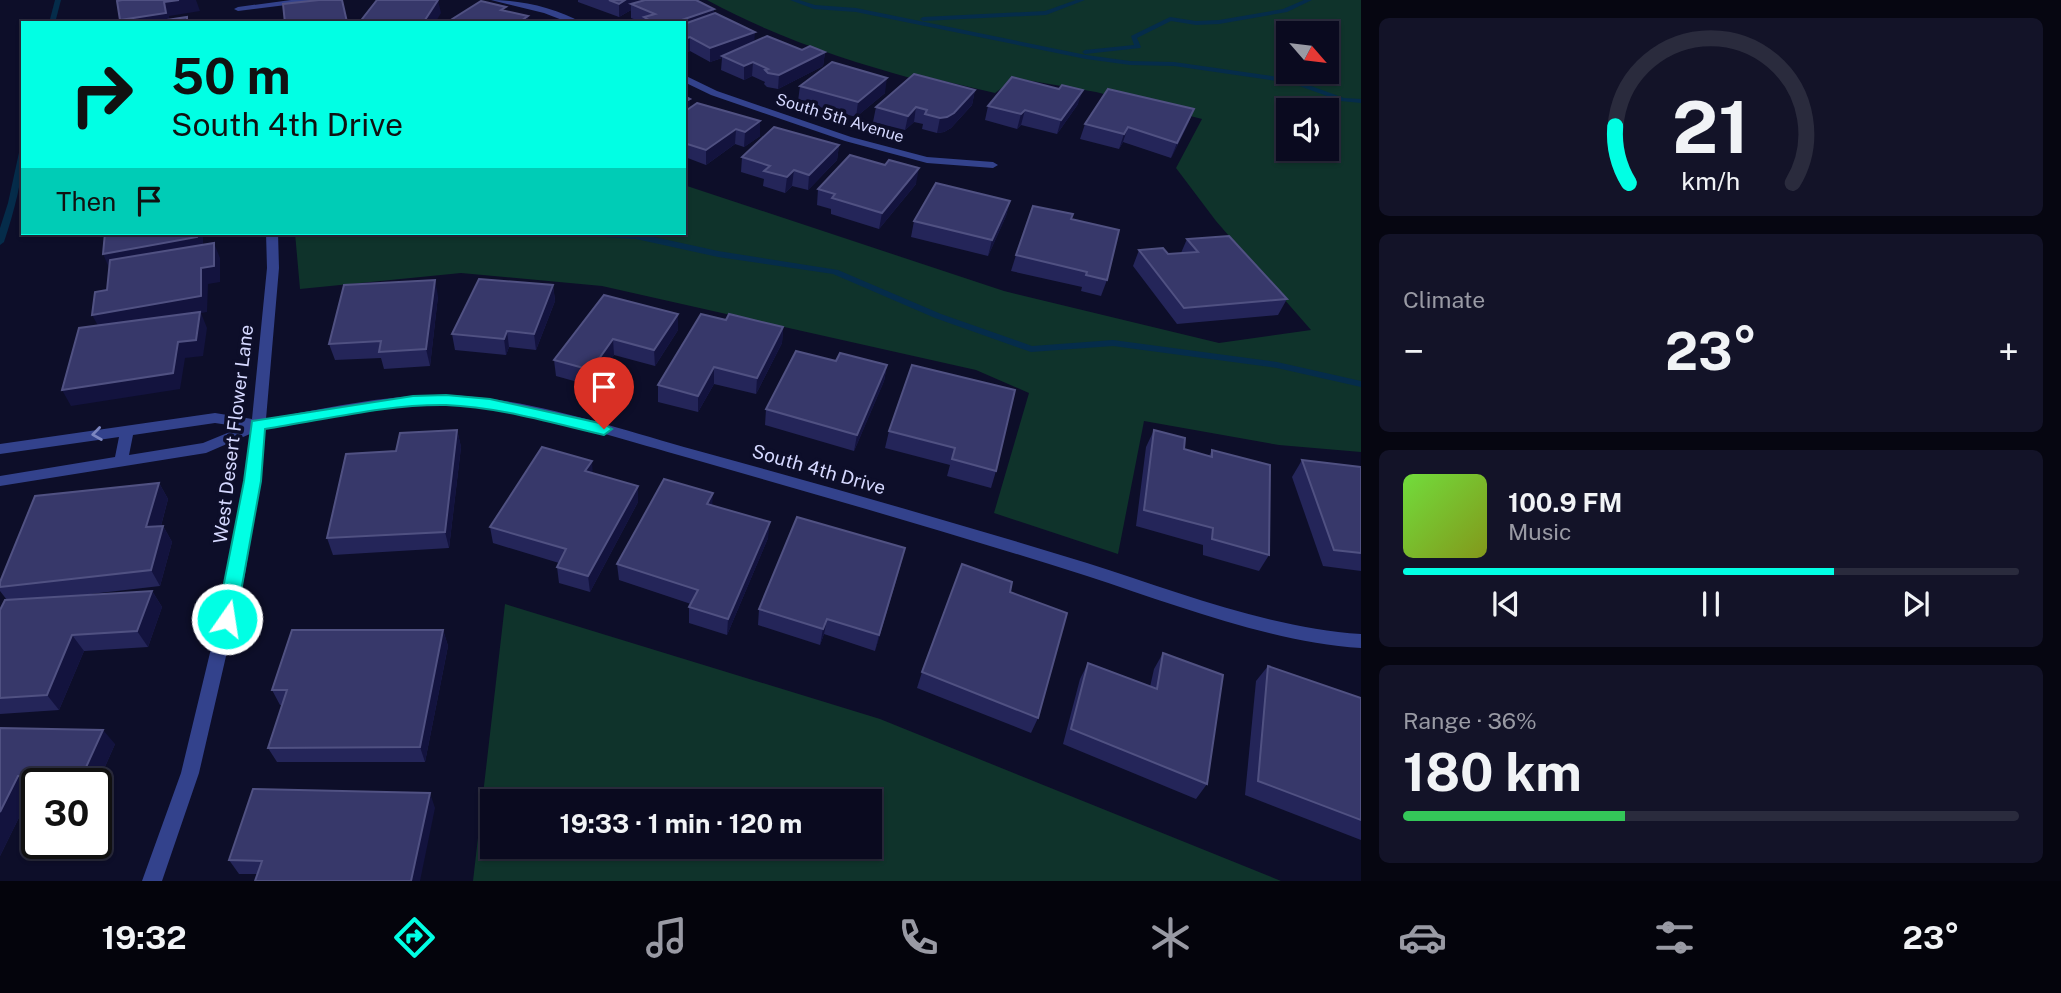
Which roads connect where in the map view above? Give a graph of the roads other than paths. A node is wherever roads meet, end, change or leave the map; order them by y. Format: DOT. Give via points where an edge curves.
graph roads {
  1 [pos="310,0"];
  2 [pos="495,0"];
  3 [pos="237,8"];
  4 [pos="572,21"];
  5 [pos="686,79"];
  6 [pos="993,165"];
  7 [pos="272,235"];
  8 [pos="258,425"];
  9 [pos="127,430"];
  10 [pos="0,449"];
  11 [pos="121,461"];
  12 [pos="0,481"];
  13 [pos="1361,641"];
  14 [pos="152,881"];
  1 -- 3 [label="street"];
  2 -- 4 [label="street"];
  5 -- 6 [label="street, South 5th Avenue" via="782,118 859,142 927,160"];
  7 -- 8 [label="street, West Desert Flower Lane" via="274,268"];
  8 -- 9 [label="street, South 4th Drive" via="215,418"];
  8 -- 11 [label="street, South 4th Drive" via="206,448"];
  8 -- 13 [label="street, South 4th Drive" via="413,401 490,404 577,422 913,515 1234,616 1330,639"];
  8 -- 14 [label="street, West Desert Flower Lane" via="237,574 212,686 190,774"];
  9 -- 10 [label="street, South 4th Drive, one-way"];
  9 -- 11 [label="street"];
  11 -- 12 [label="street, South 4th Drive"];
}
